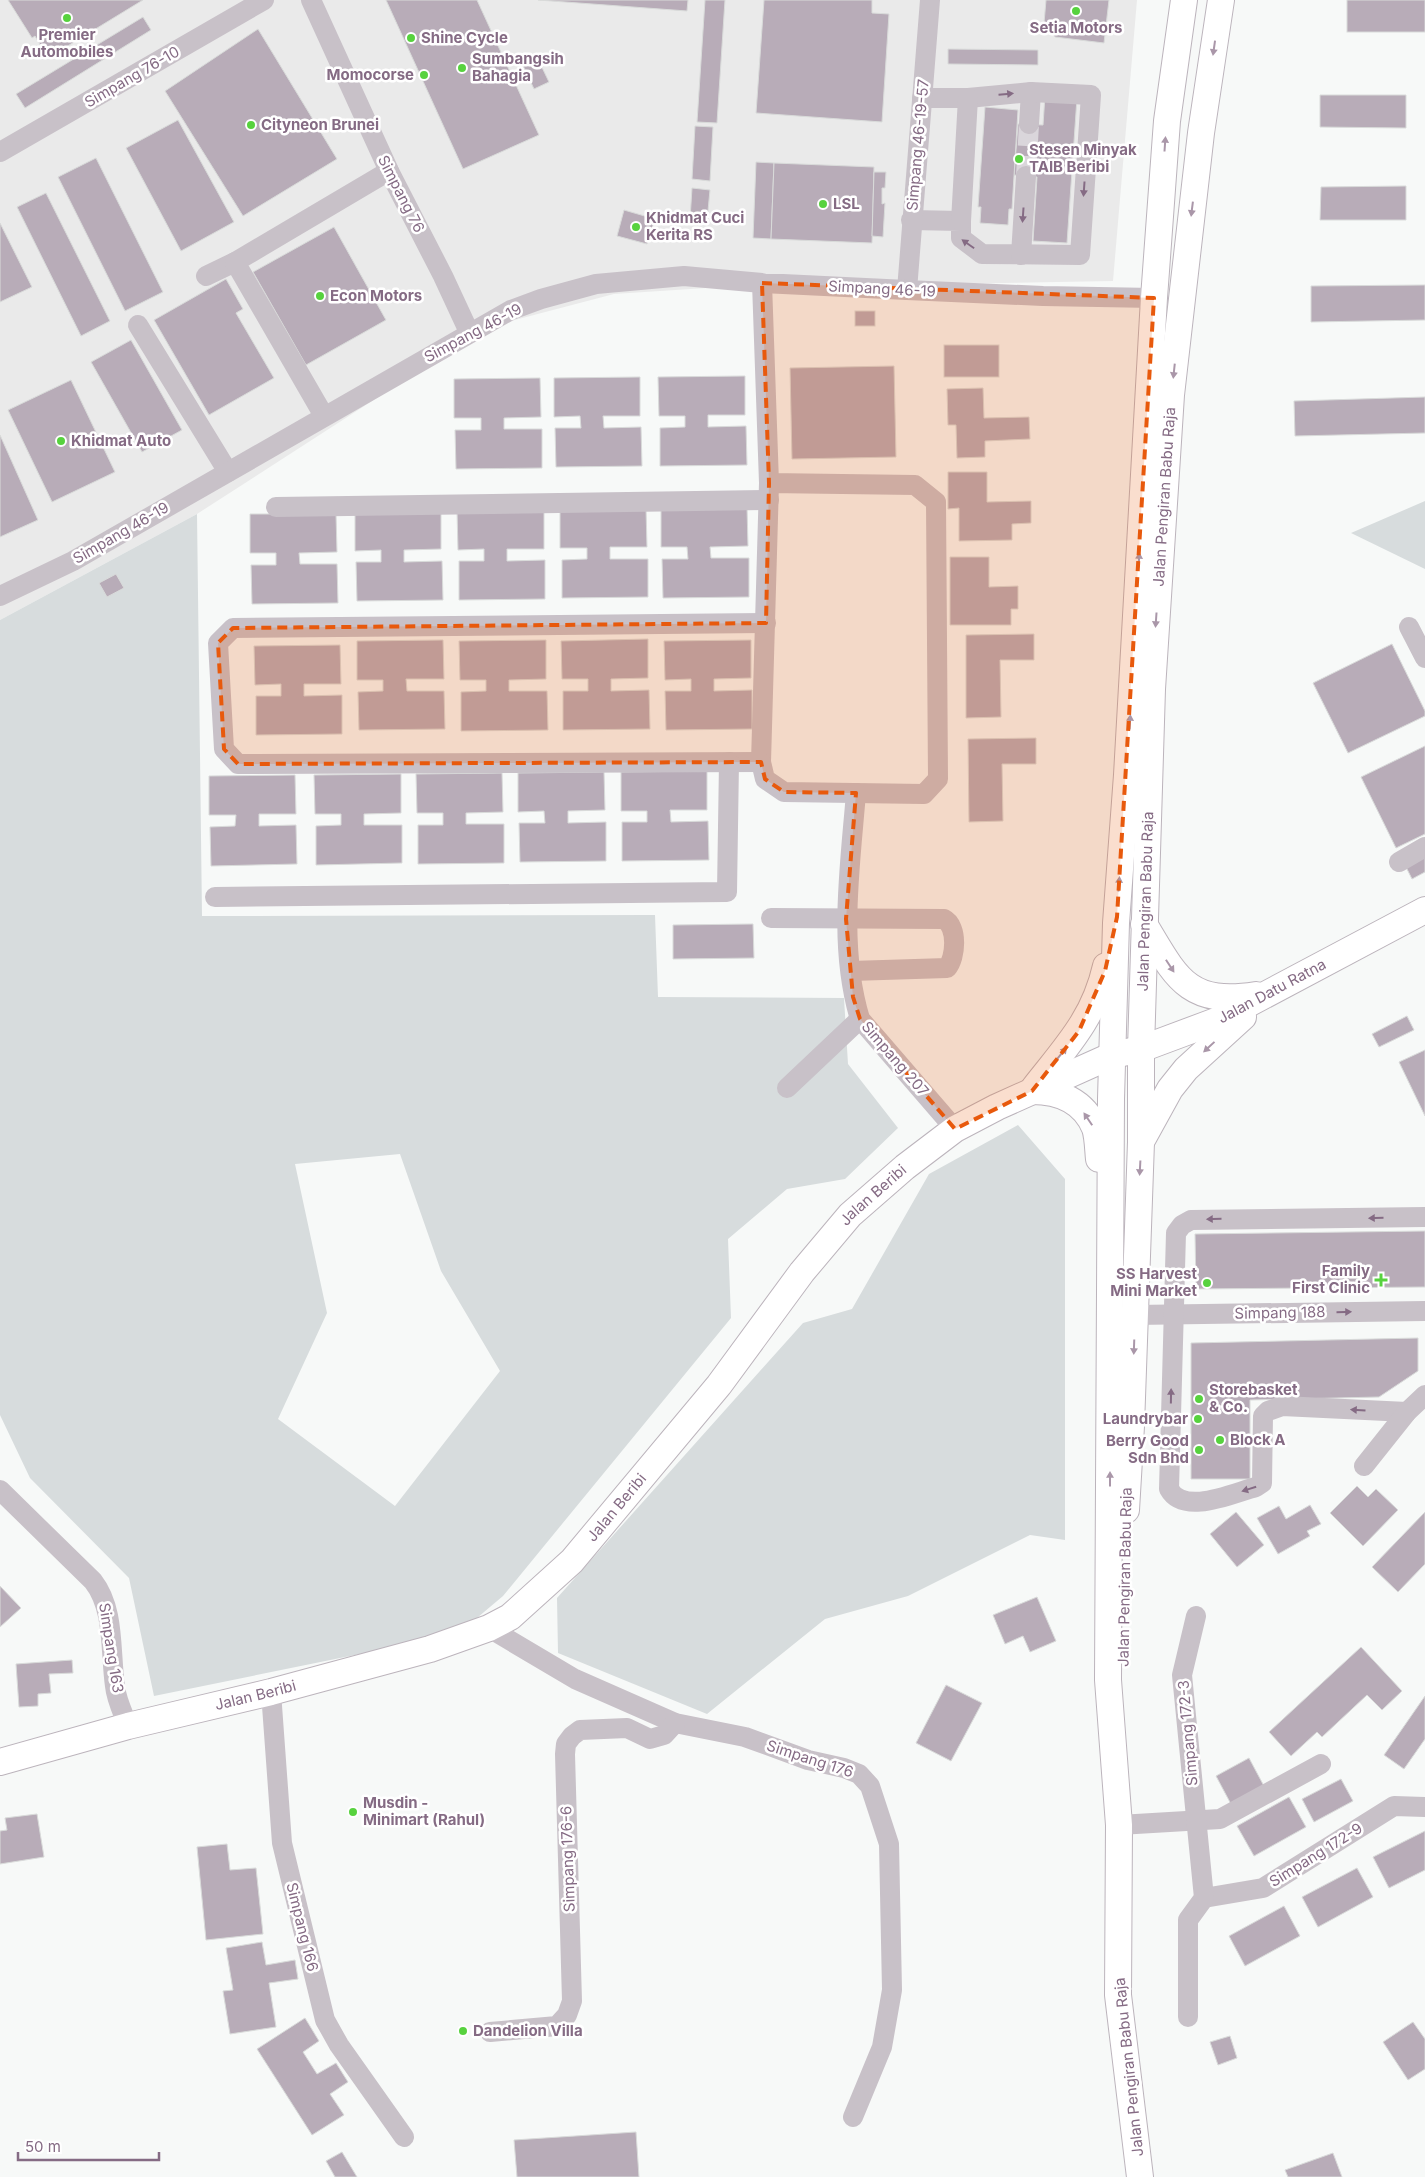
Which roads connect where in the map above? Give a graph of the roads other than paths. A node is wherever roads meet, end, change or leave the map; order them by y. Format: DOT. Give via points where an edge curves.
graph roads {
  1 [pos="264,0"];
  2 [pos="311,0"];
  3 [pos="930,0"];
  4 [pos="1183,1"];
  5 [pos="1221,3"];
  6 [pos="1032,92"];
  7 [pos="922,98"];
  8 [pos="968,98"];
  9 [pos="1029,124"];
  10 [pos="0,152"];
  11 [pos="389,171"];
  12 [pos="1026,176"];
  13 [pos="912,220"];
  14 [pos="961,220"];
  15 [pos="1021,255"];
  16 [pos="235,262"];
  17 [pos="206,276"];
  18 [pos="762,283"];
  19 [pos="907,290"];
  20 [pos="1154,298"];
  21 [pos="138,325"];
  22 [pos="469,332"];
  23 [pos="324,416"];
  24 [pos="228,472"];
  25 [pos="769,491"];
  26 [pos="276,506"];
  27 [pos="0,596"];
  28 [pos="766,623"];
  29 [pos="1410,627"];
  30 [pos="1425,658"];
  31 [pos="729,762"];
  32 [pos="761,762"];
  33 [pos="856,793"];
  34 [pos="1425,847"];
  35 [pos="1399,862"];
  36 [pos="215,897"];
  37 [pos="1425,910"];
  38 [pos="771,918"];
  39 [pos="846,919"];
  40 [pos="1116,923"];
  41 [pos="1144,924"];
  42 [pos="851,971"];
  43 [pos="1272,992"];
  44 [pos="860,1020"];
  45 [pos="1141,1049"];
  46 [pos="1113,1055"];
  47 [pos="788,1088"];
  48 [pos="1032,1091"];
  49 [pos="956,1129"];
  50 [pos="1142,1142"];
  51 [pos="1425,1217"];
  52 [pos="1110,1252"];
  53 [pos="1425,1311"];
  54 [pos="1135,1314"];
  55 [pos="1173,1314"];
  56 [pos="1425,1395"];
  57 [pos="1407,1412"];
  58 [pos="1364,1466"];
  59 [pos="0,1490"];
  60 [pos="1196,1616"];
  61 [pos="489,1628"];
  62 [pos="270,1692"];
  63 [pos="675,1722"];
  64 [pos="128,1726"];
  65 [pos="0,1762"];
  66 [pos="1321,1764"];
  67 [pos="1425,1807"];
  68 [pos="1118,1817"];
  69 [pos="1197,1822"];
  70 [pos="1204,1898"];
  71 [pos="1188,2017"];
  72 [pos="490,2032"];
  73 [pos="853,2117"];
  74 [pos="404,2137"];
  75 [pos="1140,2177"];
  1 -- 10 [label="street, Simpang 76-10"];
  2 -- 11 [label="street, Simpang 76"];
  3 -- 7 [label="street, Simpang 46-19-57"];
  20 -- 4 [label="main road, Jalan Pengiran Babu Raja, one-way" via="1167,121"];
  5 -- 41 [label="main road, Jalan Pengiran Babu Raja, one-way" via="1201,133 1171,395 1152,689"];
  8 -- 6 [label="street, one-way"];
  6 -- 9 [label="street"];
  6 -- 15 [label="street, one-way" via="1091,95 1080,255"];
  7 -- 8 [label="street"];
  7 -- 13 [label="street, Simpang 46-19-57"];
  8 -- 14 [label="street"];
  11 -- 16 [label="street"];
  11 -- 22 [label="street, Simpang 76"];
  12 -- 15 [label="street, one-way"];
  13 -- 14 [label="street"];
  13 -- 19 [label="street, Simpang 46-19-57"];
  15 -- 14 [label="street, one-way" via="982,254 961,238"];
  16 -- 17 [label="street"];
  16 -- 23 [label="street"];
  18 -- 19 [label="street, Simpang 46-19"];
  18 -- 22 [label="street, Simpang 46-19" via="684,276 596,284 511,310"];
  18 -- 25 [label="street"];
  19 -- 20 [label="street, Simpang 46-19"];
  40 -- 20 [label="main road, Jalan Pengiran Babu Raja, one-way"];
  21 -- 24 [label="street"];
  22 -- 23 [label="street, Simpang 46-19"];
  23 -- 24 [label="street, Simpang 46-19"];
  24 -- 27 [label="street, Simpang 46-19" via="72,561"];
  25 -- 26 [label="street"];
  25 -- 28 [label="street"];
  25 -- 33 [label="street" via="916,485 936,502 938,779 924,794"];
  28 -- 31 [label="street" via="233,628 218,642 224,749 238,764"];
  28 -- 32 [label="street"];
  29 -- 30 [label="street"];
  31 -- 32 [label="street"];
  31 -- 36 [label="street" via="727,892"];
  32 -- 33 [label="street" via="765,779 784,792"];
  33 -- 39 [label="street, Simpang 207"];
  34 -- 35 [label="street"];
  37 -- 43 [label="main road, Jalan Datu Ratna"];
  38 -- 39 [label="street"];
  39 -- 42 [label="street, Simpang 207"];
  39 -- 42 [label="street" via="944,920 952,927 954,958 947,968"];
  40 -- 46 [label="main road, Jalan Pengiran Babu Raja"];
  48 -- 40 [label="main road, one-way" via="1080,1031 1091,1010 1100,988"];
  41 -- 43 [label="main road, one-way" via="1178,977 1204,994 1237,998"];
  41 -- 45 [label="main road, Jalan Pengiran Babu Raja"];
  42 -- 44 [label="street, Simpang 207" via="853,997"];
  43 -- 45 [label="main road, Jalan Datu Ratna" via="1216,1021"];
  43 -- 50 [label="main road, one-way" via="1186,1069 1170,1088"];
  44 -- 47 [label="street"];
  44 -- 49 [label="street, Simpang 207"];
  45 -- 46 [label="main road, Jalan Datu Ratna"];
  45 -- 50 [label="main road, Jalan Pengiran Babu Raja"];
  46 -- 48 [label="main road, Jalan Beribi"];
  46 -- 52 [label="main road, Jalan Pengiran Babu Raja"];
  48 -- 49 [label="main road, Jalan Beribi"];
  52 -- 48 [label="main road, one-way" via="1095,1129 1078,1104 1063,1095"];
  49 -- 61 [label="main road, Jalan Beribi" via="904,1167 850,1215 802,1272 719,1385 572,1561 510,1617"];
  50 -- 54 [label="main road, Jalan Pengiran Babu Raja, one-way"];
  51 -- 55 [label="street, one-way" via="1191,1220 1182,1224 1176,1233"];
  68 -- 52 [label="main road, Jalan Pengiran Babu Raja, one-way" via="1108,1680"];
  55 -- 53 [label="street, Simpang 188, one-way"];
  54 -- 55 [label="street, Simpang 188"];
  54 -- 68 [label="main road, Jalan Pengiran Babu Raja, one-way" via="1124,1536"];
  57 -- 55 [label="street, one-way" via="1282,1406 1268,1411 1264,1416 1262,1484 1206,1502 1180,1500 1169,1489"];
  56 -- 57 [label="street"];
  57 -- 58 [label="street"];
  59 -- 64 [label="street, Simpang 163" via="94,1580 100,1590 105,1600 110,1632 115,1688"];
  60 -- 69 [label="street, Simpang 172-3" via="1182,1675"];
  61 -- 62 [label="main road, Jalan Beribi" via="430,1648"];
  61 -- 63 [label="street, Simpang 176" via="575,1679"];
  62 -- 64 [label="main road, Jalan Beribi"];
  62 -- 74 [label="street, Simpang 166" via="282,1843 325,2020"];
  63 -- 72 [label="street, Simpang 176-6" via="664,1735 650,1738 627,1728 580,1730 566,1744 572,2002 567,2015 556,2026"];
  63 -- 73 [label="street, Simpang 176" via="745,1737 808,1760 844,1768 859,1774 870,1786 889,1844 892,1990 882,2047"];
  64 -- 65 [label="main road, Jalan Beribi"];
  66 -- 69 [label="street" via="1220,1819"];
  67 -- 70 [label="street, Simpang 172-9" via="1394,1806 1263,1888"];
  68 -- 69 [label="street"];
  68 -- 75 [label="main road, Jalan Pengiran Babu Raja" via="1118,1995"];
  69 -- 70 [label="street, Simpang 172-3"];
  70 -- 71 [label="street" via="1188,1920"];
}
